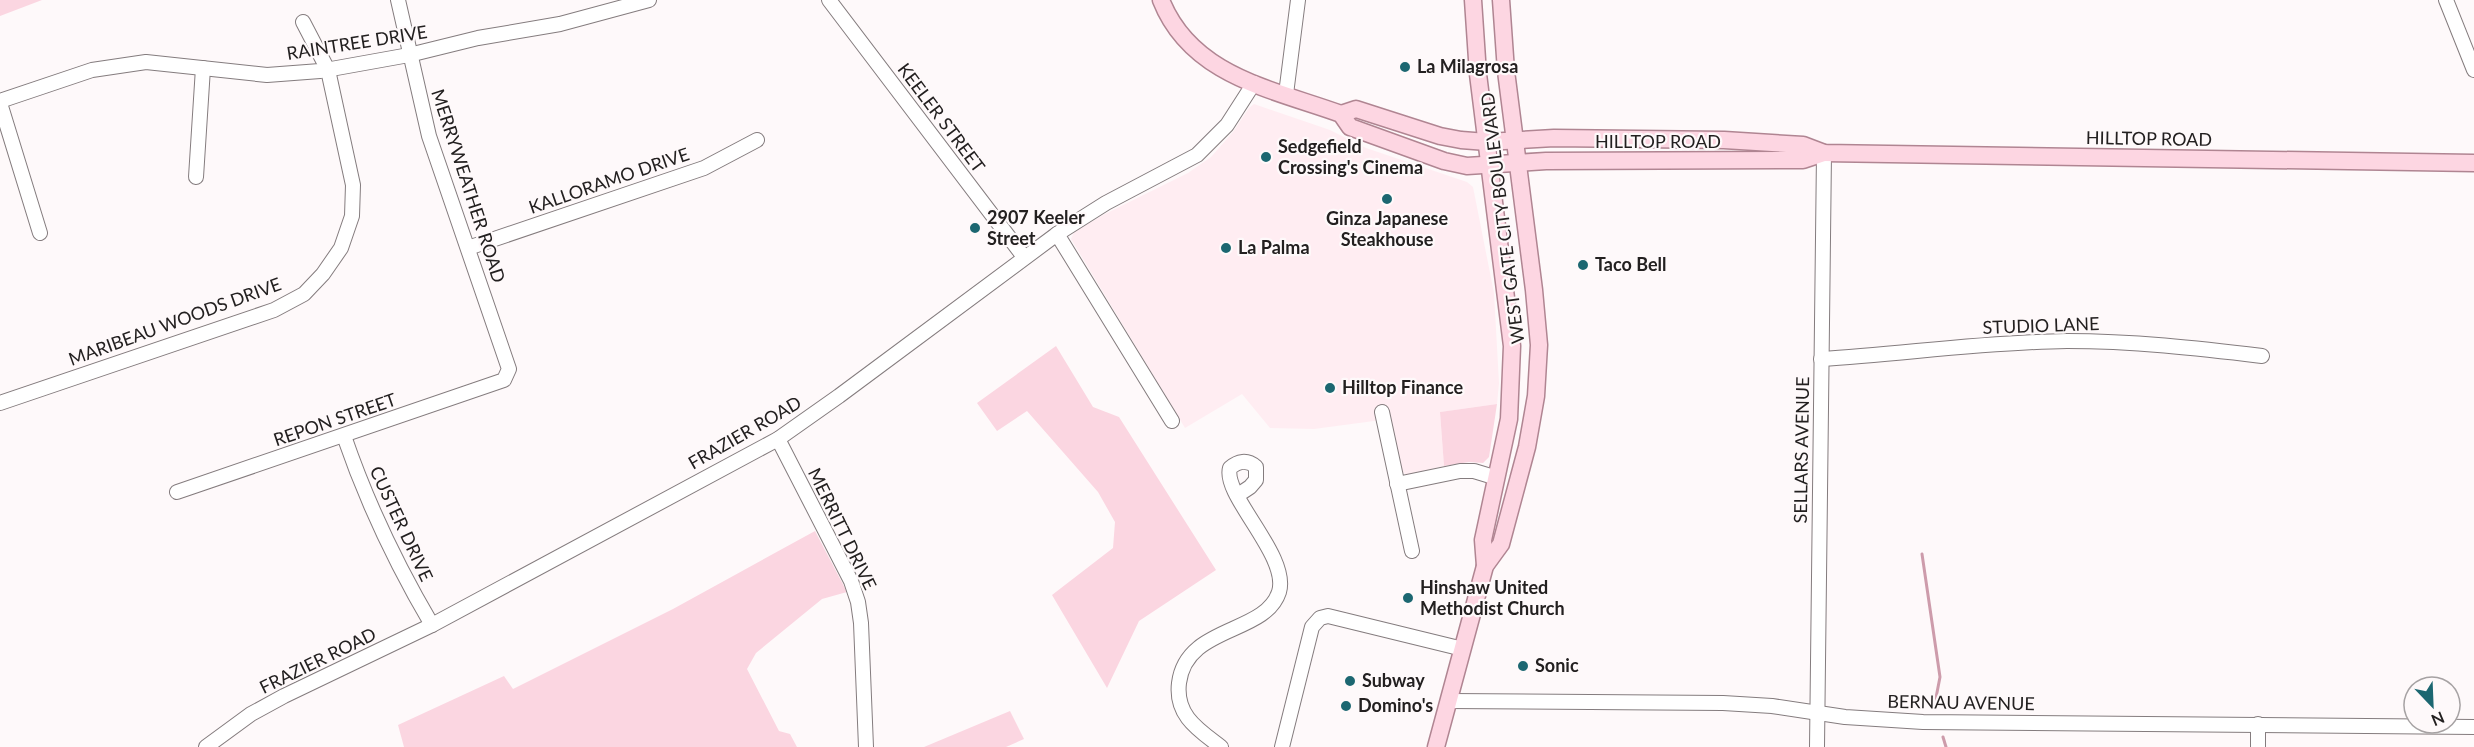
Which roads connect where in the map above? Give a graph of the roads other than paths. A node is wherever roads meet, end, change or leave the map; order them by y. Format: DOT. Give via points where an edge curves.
graph roads {
  1 [pos="398,0"];
  2 [pos="649,0"];
  3 [pos="829,0"];
  4 [pos="1161,0"];
  5 [pos="1298,0"];
  6 [pos="1473,0"];
  7 [pos="1501,0"];
  8 [pos="2446,0"];
  9 [pos="303,22"];
  10 [pos="410,56"];
  11 [pos="203,68"];
  12 [pos="328,70"];
  13 [pos="2474,70"];
  14 [pos="1254,83"];
  15 [pos="1286,94"];
  16 [pos="0,102"];
  17 [pos="1341,114"];
  18 [pos="757,140"];
  19 [pos="1515,141"];
  20 [pos="1487,142"];
  21 [pos="1824,153"];
  22 [pos="1518,163"];
  23 [pos="2474,163"];
  24 [pos="1490,165"];
  25 [pos="195,177"];
  26 [pos="40,233"];
  27 [pos="1057,234"];
  28 [pos="468,248"];
  29 [pos="1024,257"];
  30 [pos="2262,357"];
  31 [pos="1821,359"];
  32 [pos="504,380"];
  33 [pos="0,403"];
  34 [pos="1382,412"];
  35 [pos="1172,421"];
  36 [pos="344,436"];
  37 [pos="778,439"];
  38 [pos="1497,478"];
  39 [pos="1397,484"];
  40 [pos="177,492"];
  41 [pos="1238,495"];
  42 [pos="1412,551"];
  43 [pos="1485,566"];
  44 [pos="432,625"];
  45 [pos="1463,649"];
  46 [pos="1449,700"];
  47 [pos="1818,712"];
  48 [pos="2258,724"];
  49 [pos="2474,727"];
  50 [pos="206,747"];
  51 [pos="867,747"];
  52 [pos="1221,747"];
  53 [pos="1282,747"];
  54 [pos="1436,747"];
  55 [pos="1817,747"];
  56 [pos="2258,747"];
  1 -- 10 [label="street, MERRYWEATHER ROAD"];
  2 -- 10 [label="street, RAINTREE DRIVE" via="560,24 478,38"];
  3 -- 29 [label="street, KEELER STREET"];
  4 -- 14 [label="main road" via="1178,31 1199,55"];
  5 -- 15 [label="street"];
  6 -- 20 [label="main road, WEST GATE CITY BOULEVARD"];
  7 -- 19 [label="main road, WEST GATE CITY BOULEVARD"];
  8 -- 13 [label="street"];
  9 -- 12 [label="street, MARIBEAU WOODS DRIVE"];
  10 -- 12 [label="street, RAINTREE DRIVE"];
  10 -- 28 [label="street, MERRYWEATHER ROAD" via="429,136"];
  11 -- 12 [label="street, RAINTREE DRIVE" via="267,75"];
  11 -- 16 [label="street, RAINTREE DRIVE" via="146,62 92,70"];
  11 -- 25 [label="street"];
  12 -- 33 [label="street, MARIBEAU WOODS DRIVE" via="353,185 352,216 340,248 304,294 274,310"];
  14 -- 15 [label="main road"];
  14 -- 27 [label="street, FRAZIER ROAD" via="1227,125 1198,154"];
  15 -- 17 [label="main road"];
  16 -- 26 [label="street"];
  17 -- 20 [label="main road, HILLTOP ROAD" via="1356,109 1450,139"];
  17 -- 24 [label="main road, HILLTOP ROAD" via="1350,127 1443,161"];
  18 -- 28 [label="street, KALLORAMO DRIVE" via="704,168"];
  19 -- 20 [label="main road, HILLTOP ROAD"];
  19 -- 21 [label="main road, HILLTOP ROAD" via="1724,140 1803,145"];
  19 -- 22 [label="main road, WEST GATE CITY BOULEVARD"];
  20 -- 24 [label="main road, WEST GATE CITY BOULEVARD"];
  21 -- 22 [label="main road, HILLTOP ROAD" via="1803,160"];
  21 -- 23 [label="main road, HILLTOP ROAD"];
  21 -- 31 [label="street, SELLARS AVENUE"];
  22 -- 24 [label="main road, HILLTOP ROAD"];
  22 -- 43 [label="main road, WEST GATE CITY BOULEVARD" via="1538,319 1536,396 1501,544"];
  24 -- 38 [label="main road, WEST GATE CITY BOULEVARD" via="1512,346 1509,419"];
  27 -- 29 [label="street, FRAZIER ROAD"];
  27 -- 35 [label="street"];
  28 -- 32 [label="street, MERRYWEATHER ROAD" via="509,369"];
  29 -- 37 [label="street, FRAZIER ROAD"];
  30 -- 31 [label="street, STUDIO LANE" via="2188,347 2067,341"];
  31 -- 47 [label="street, SELLARS AVENUE"];
  32 -- 36 [label="street, REPON STREET"];
  34 -- 39 [label="street"];
  36 -- 40 [label="street, REPON STREET"];
  36 -- 44 [label="street, CUSTER DRIVE" via="384,539"];
  37 -- 44 [label="street, FRAZIER ROAD"];
  37 -- 51 [label="street, MERRITT DRIVE" via="855,590 861,623"];
  38 -- 39 [label="street" via="1460,471"];
  38 -- 43 [label="main road, WEST GATE CITY BOULEVARD" via="1483,540"];
  39 -- 42 [label="street"];
  41 -- 52 [label="street" via="1280,574 1279,591 1263,614 1221,634 1192,654 1180,673 1180,704 1200,733"];
  43 -- 45 [label="main road, WEST GATE CITY BOULEVARD"];
  44 -- 50 [label="street, FRAZIER ROAD" via="284,696"];
  45 -- 46 [label="main road, WEST GATE CITY BOULEVARD"];
  45 -- 53 [label="street" via="1328,616 1320,618 1312,627"];
  46 -- 47 [label="street, BERNAU AVENUE" via="1723,703"];
  46 -- 54 [label="main road, WEST GATE CITY BOULEVARD"];
  47 -- 48 [label="street, BERNAU AVENUE" via="1923,722"];
  47 -- 55 [label="street, SELLARS AVENUE"];
  48 -- 49 [label="street, BERNAU AVENUE"];
  48 -- 56 [label="street"];
}
